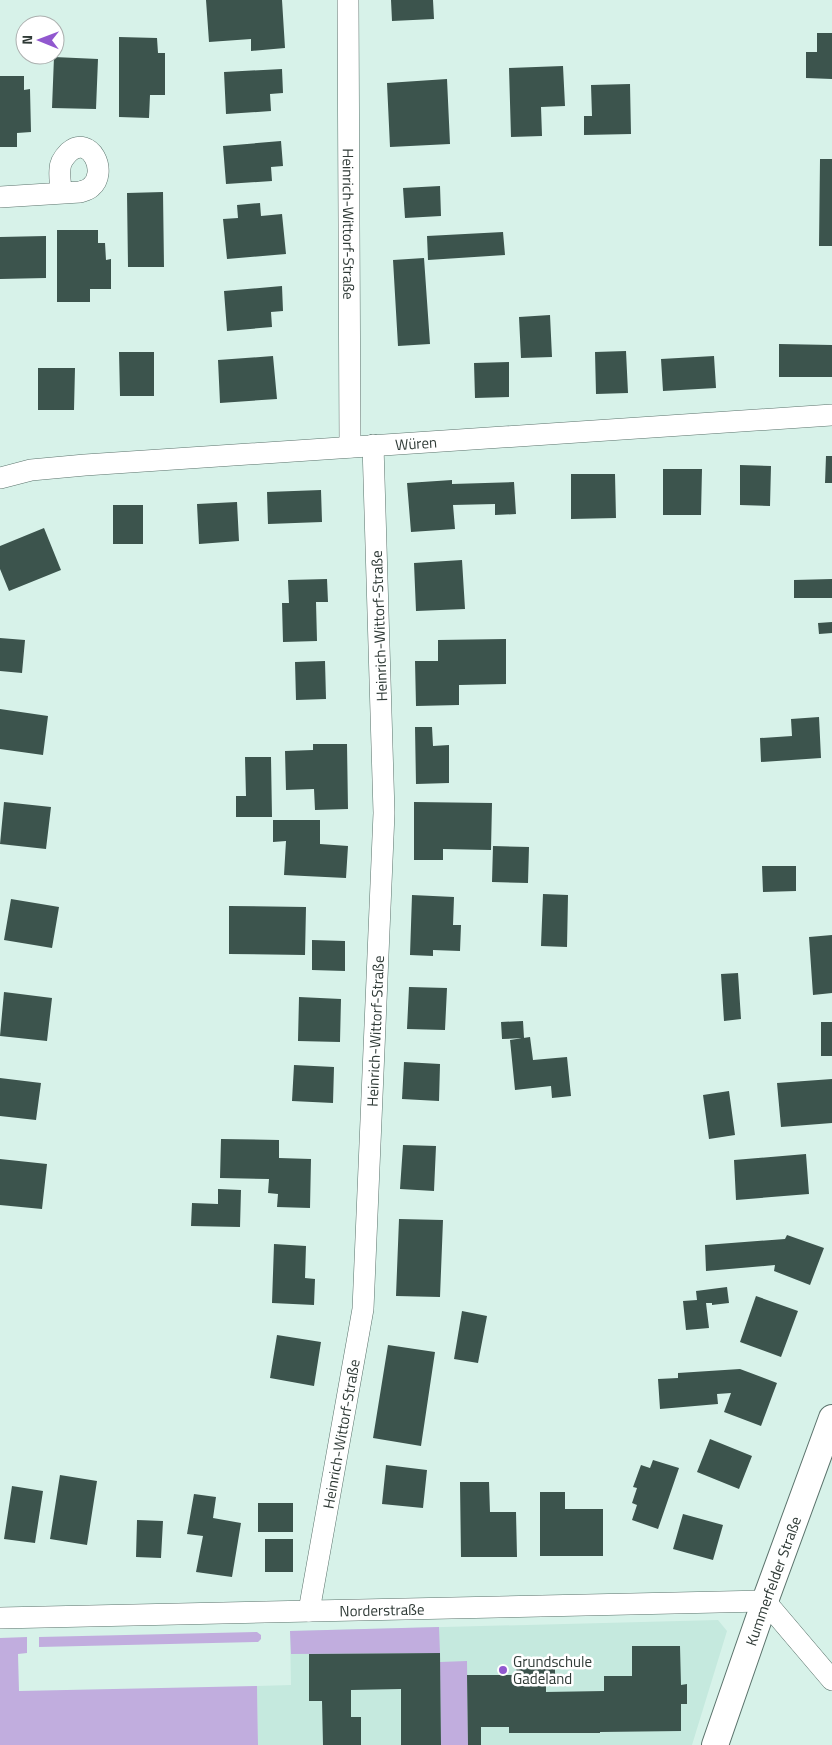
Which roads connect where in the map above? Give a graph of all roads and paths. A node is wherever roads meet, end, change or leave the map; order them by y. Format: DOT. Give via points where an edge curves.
graph roads {
  1 [pos="348,0"];
  2 [pos="61,193"];
  3 [pos="0,197"];
  4 [pos="832,415"];
  5 [pos="373,446"];
  6 [pos="350,447"];
  7 [pos="0,478"];
  8 [pos="832,1418"];
  9 [pos="765,1601"];
  10 [pos="309,1612"];
  11 [pos="0,1618"];
  12 [pos="832,1680"];
  13 [pos="715,1745"];
  1 -- 6 [label="street, Heinrich-Wittorf-Straße"];
  2 -- 3 [label="street"];
  4 -- 5 [label="street, Würen"];
  5 -- 6 [label="street, Würen"];
  5 -- 10 [label="street, Heinrich-Wittorf-Straße" via="384,813 363,1309"];
  6 -- 7 [label="street, Würen" via="85,465 31,470"];
  8 -- 9 [label="street, Kummerfelder Straße"];
  9 -- 10 [label="street, Norderstraße"];
  9 -- 12 [label="street"];
  9 -- 13 [label="street, Kummerfelder Straße"];
  10 -- 11 [label="street, Norderstraße"];
}
